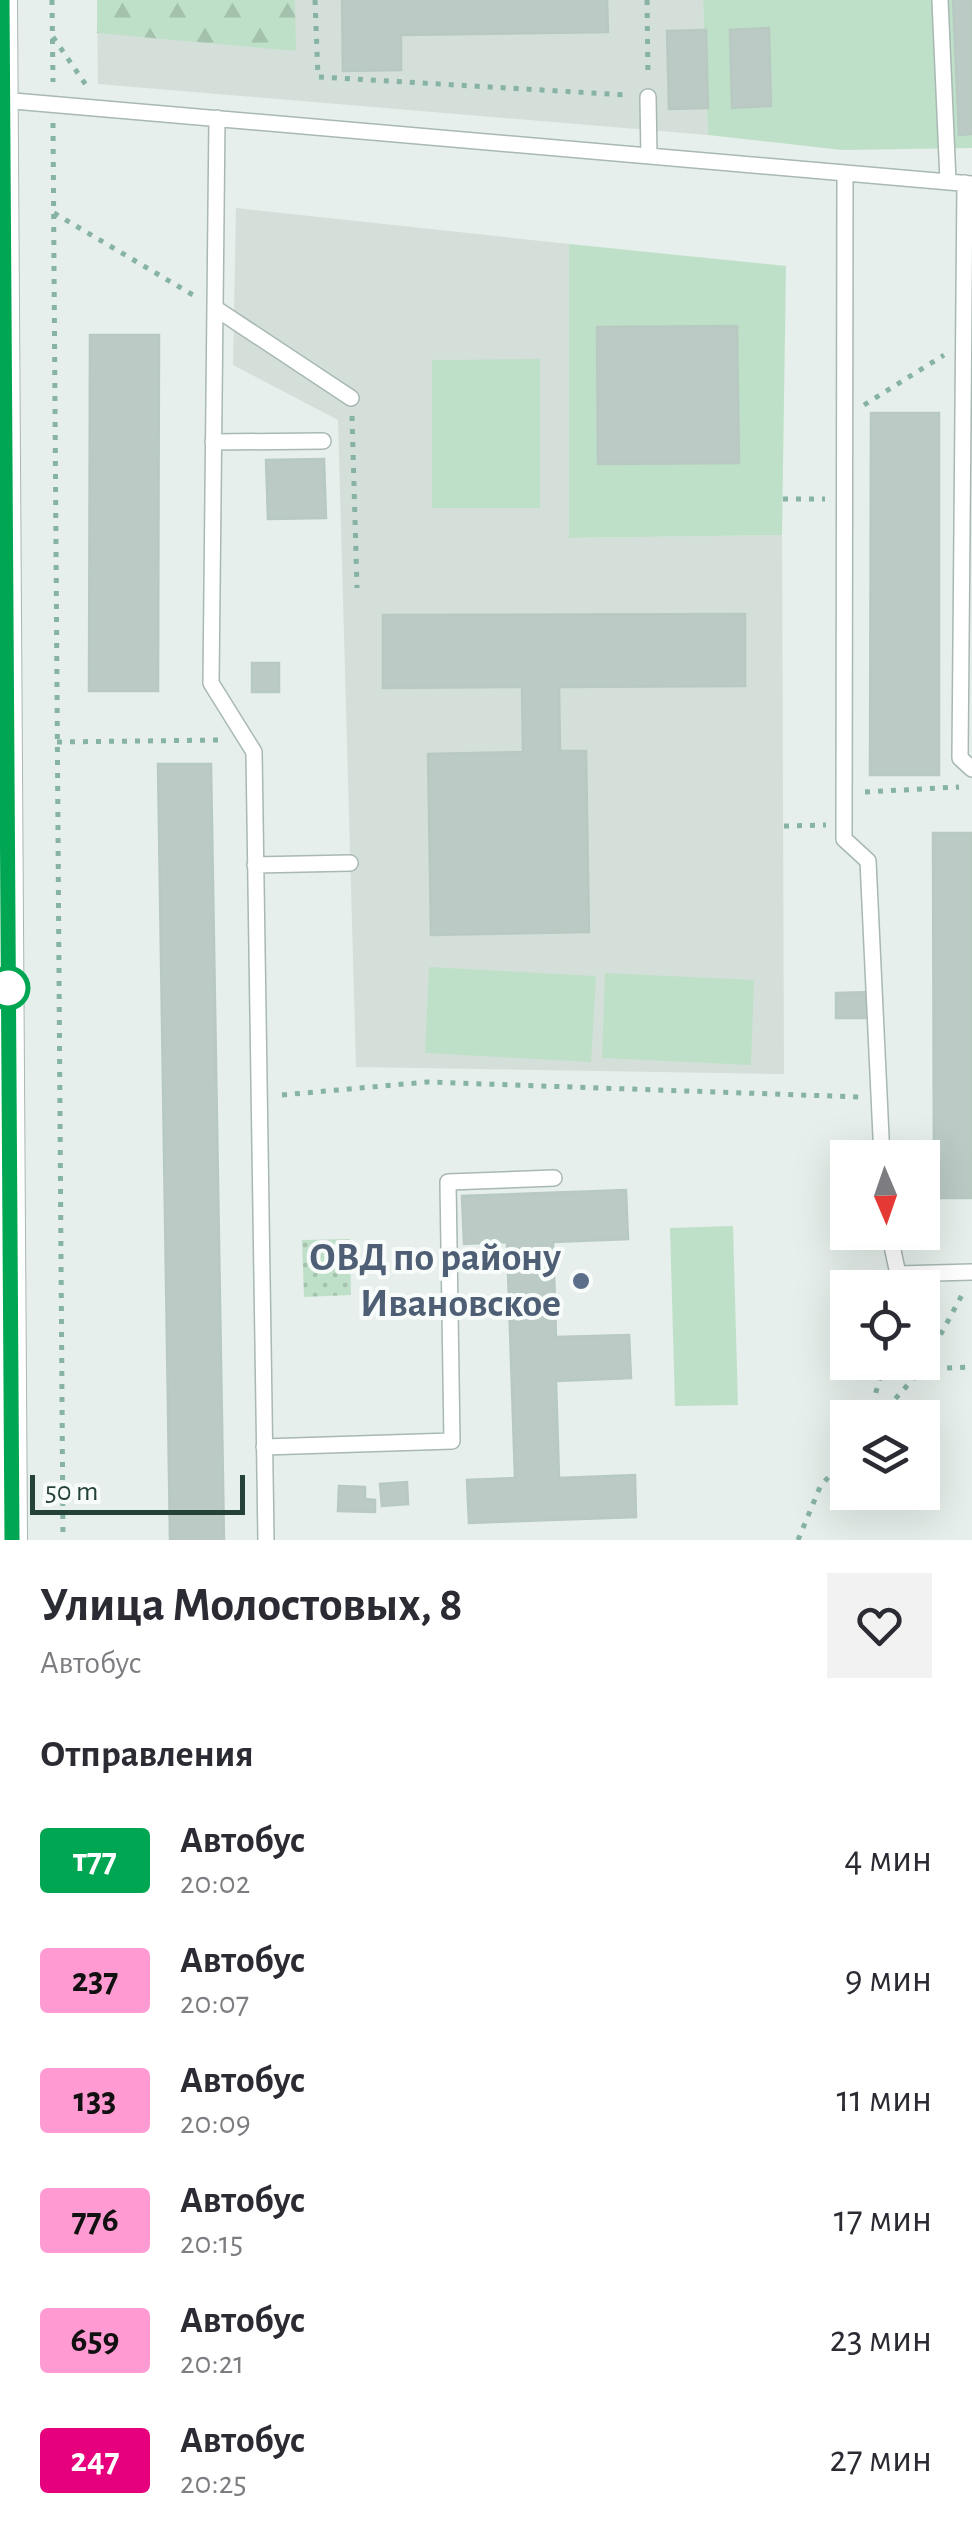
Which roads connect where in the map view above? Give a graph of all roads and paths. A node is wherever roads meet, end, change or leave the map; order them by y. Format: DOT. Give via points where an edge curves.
graph roads {
  1 [pos="2,0"];
  2 [pos="52,0"];
  3 [pos="315,0"];
  4 [pos="647,0"];
  5 [pos="940,0"];
  6 [pos="52,38"];
  7 [pos="648,96"];
  8 [pos="2,100"];
  9 [pos="53,104"];
  10 [pos="102,108"];
  11 [pos="216,118"];
  12 [pos="650,156"];
  13 [pos="845,172"];
  14 [pos="948,182"];
  15 [pos="968,184"];
  16 [pos="1,212"];
  17 [pos="54,213"];
  18 [pos="214,308"];
  19 [pos="964,343"];
  20 [pos="351,398"];
  21 [pos="844,417"];
  22 [pos="324,441"];
  23 [pos="213,442"];
  24 [pos="844,499"];
  25 [pos="783,500"];
  26 [pos="357,588"];
  27 [pos="246,740"];
  28 [pos="58,742"];
  29 [pos="972,768"];
  30 [pos="972,786"];
  31 [pos="843,793"];
  32 [pos="844,825"];
  33 [pos="784,826"];
  34 [pos="350,863"];
  35 [pos="255,866"];
  36 [pos="258,1097"];
  37 [pos="879,1098"];
  38 [pos="881,1140"];
  39 [pos="554,1178"];
  40 [pos="893,1250"];
  41 [pos="972,1274"];
  42 [pos="5,1298"];
  43 [pos="940,1335"];
  44 [pos="972,1367"];
  45 [pos="940,1369"];
  46 [pos="913,1380"];
  47 [pos="894,1400"];
  48 [pos="264,1447"];
  49 [pos="830,1475"];
  50 [pos="12,1540"];
  51 [pos="63,1540"];
  52 [pos="266,1540"];
  53 [pos="798,1540"];
  1 -- 8 [label="street"];
  2 -- 6 [label="path"];
  3 -- 7 [label="path" via="318,76"];
  4 -- 7 [label="path"];
  5 -- 14 [label="lane"];
  6 -- 9 [label="path"];
  6 -- 10 [label="path"];
  7 -- 12 [label="lane"];
  8 -- 9 [label="lane"];
  8 -- 16 [label="street"];
  9 -- 10 [label="lane"];
  9 -- 17 [label="path"];
  10 -- 11 [label="lane" via="156,120"];
  11 -- 12 [label="lane"];
  11 -- 18 [label="lane"];
  12 -- 13 [label="lane"];
  13 -- 14 [label="lane"];
  13 -- 21 [label="lane"];
  14 -- 15 [label="lane"];
  15 -- 19 [label="lane"];
  16 -- 42 [label="street"];
  17 -- 18 [label="path"];
  17 -- 28 [label="path"];
  18 -- 20 [label="lane"];
  18 -- 23 [label="lane"];
  19 -- 21 [label="path"];
  19 -- 29 [label="lane" via="960,758"];
  20 -- 26 [label="path"];
  21 -- 24 [label="lane"];
  22 -- 23 [label="lane"];
  23 -- 27 [label="lane" via="211,683"];
  24 -- 25 [label="path"];
  24 -- 31 [label="lane"];
  27 -- 28 [label="path"];
  27 -- 35 [label="lane" via="254,752"];
  28 -- 51 [label="path"];
  30 -- 31 [label="path"];
  31 -- 32 [label="lane"];
  32 -- 33 [label="path"];
  32 -- 37 [label="lane" via="844,839 868,861"];
  34 -- 35 [label="lane"];
  35 -- 36 [label="lane"];
  36 -- 37 [label="path" via="427,1082"];
  36 -- 48 [label="lane"];
  37 -- 38 [label="lane"];
  39 -- 48 [label="lane" via="448,1182 452,1442"];
  40 -- 41 [label="lane" via="898,1274"];
  41 -- 43 [label="path"];
  42 -- 50 [label="street"];
  44 -- 45 [label="path"];
  46 -- 47 [label="path"];
  48 -- 52 [label="lane"];
  49 -- 53 [label="path"];
}
